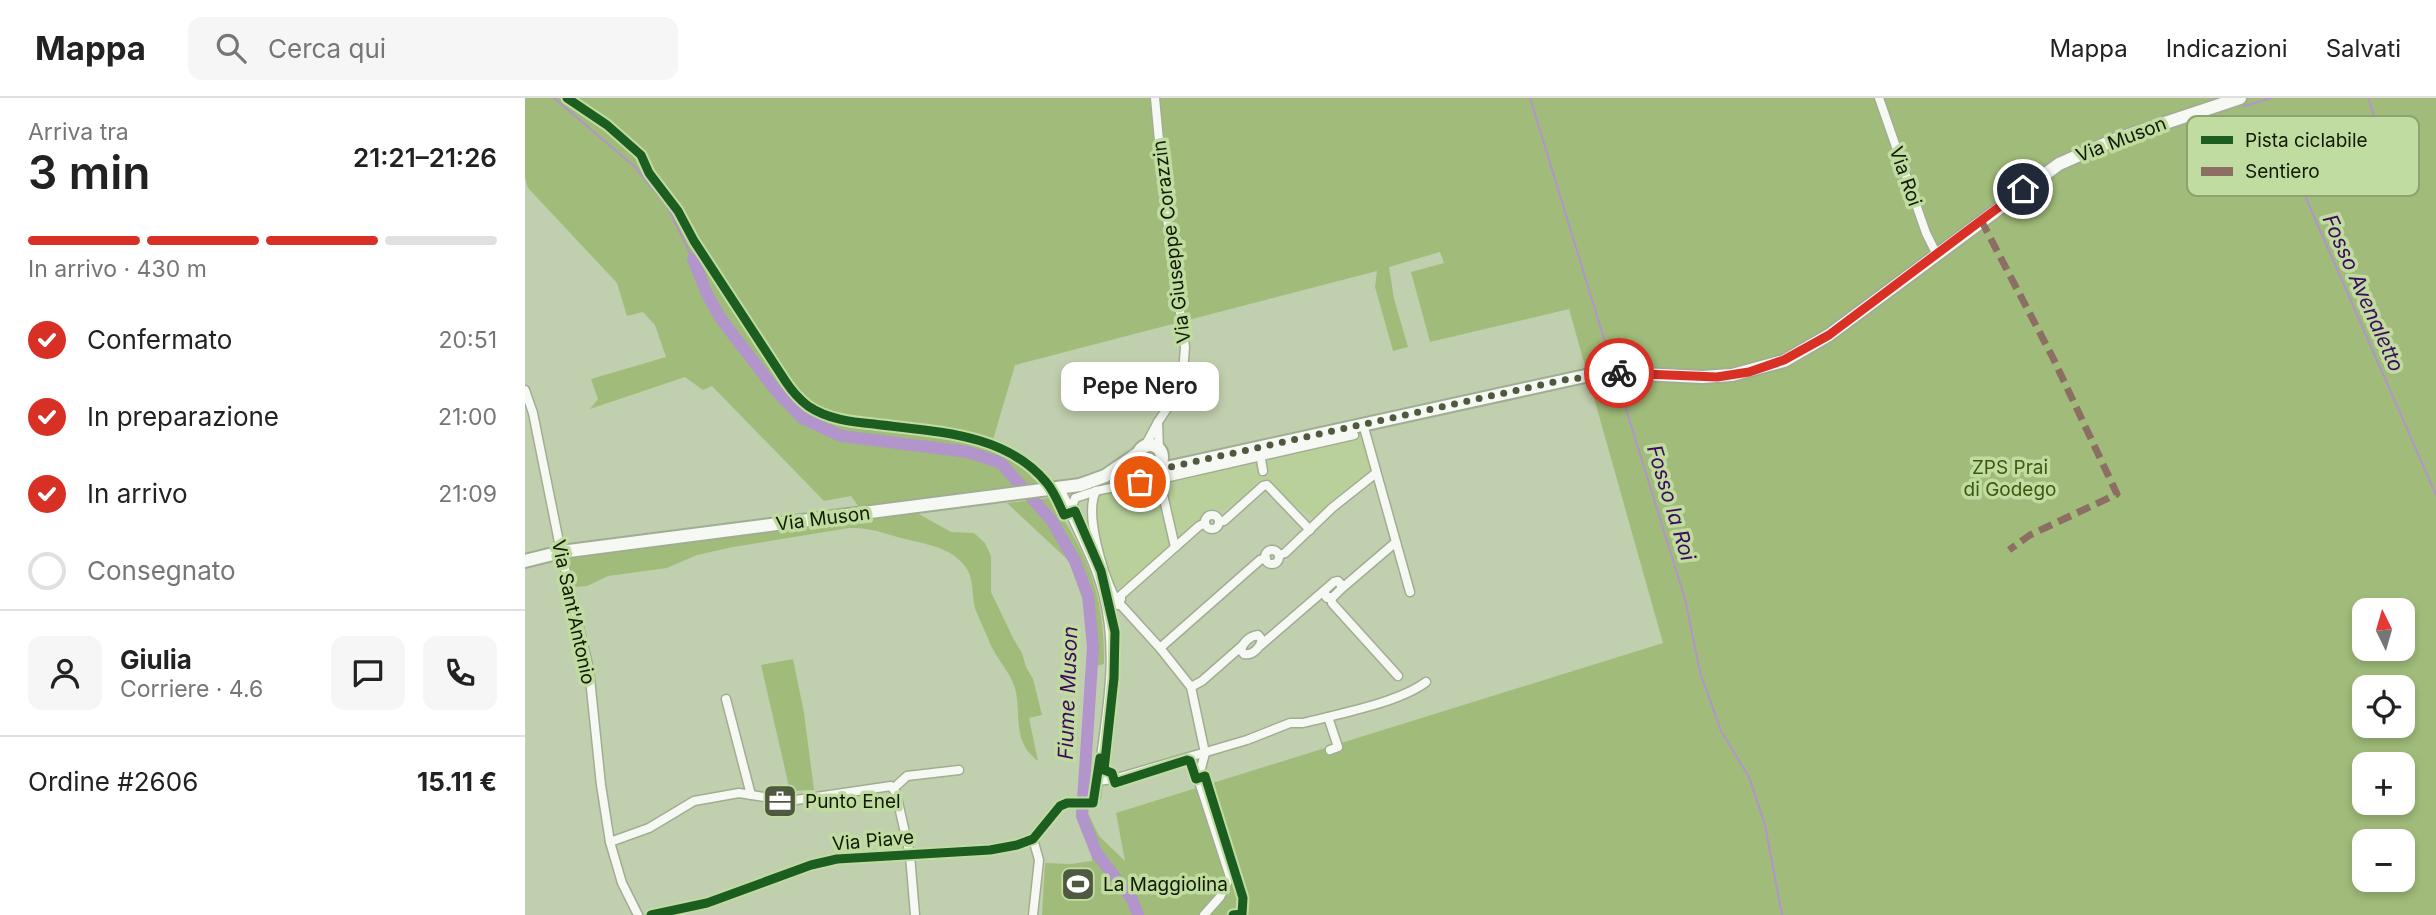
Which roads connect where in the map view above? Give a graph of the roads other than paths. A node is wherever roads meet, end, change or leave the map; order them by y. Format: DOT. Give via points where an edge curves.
graph roads {
  1 [pos="1155,98"];
  2 [pos="1879,98"];
  3 [pos="2238,99"];
  4 [pos="1936,253"];
  5 [pos="525,390"];
  6 [pos="1158,422"];
  7 [pos="1363,424"];
  8 [pos="1354,435"];
  9 [pos="1330,436"];
  10 [pos="1160,451"];
  11 [pos="1259,452"];
  12 [pos="1142,458"];
  13 [pos="1193,461"];
  14 [pos="1156,467"];
  15 [pos="1376,473"];
  16 [pos="1130,483"];
  17 [pos="1265,485"];
  18 [pos="1059,487"];
  19 [pos="1096,491"];
  20 [pos="1070,508"];
  21 [pos="1310,530"];
  22 [pos="1396,542"];
  23 [pos="1175,547"];
  24 [pos="561,552"];
  25 [pos="525,561"];
  26 [pos="1410,592"];
  27 [pos="1325,595"];
  28 [pos="1118,599"];
  29 [pos="1160,648"];
  30 [pos="1398,676"];
  31 [pos="1426,682"];
  32 [pos="1191,687"];
  33 [pos="726,699"];
  34 [pos="1328,716"];
  35 [pos="1331,750"];
  36 [pos="1205,752"];
  37 [pos="1191,757"];
  38 [pos="959,770"];
  39 [pos="1199,777"];
  40 [pos="1097,781"];
  41 [pos="894,789"];
  42 [pos="751,795"];
  43 [pos="1033,839"];
  44 [pos="610,842"];
  45 [pos="909,855"];
  46 [pos="638,915"];
  47 [pos="650,915"];
  48 [pos="915,915"];
  49 [pos="1033,915"];
  50 [pos="1204,915"];
  1 -- 6 [label="street, Via Giuseppe Corazzin" via="1185,347 1182,386"];
  2 -- 4 [label="street, Via Roi"];
  3 -- 4 [label="main road, Via Muson" via="2075,155"];
  4 -- 7 [label="main road, Via Muson" via="1829,335 1784,360 1749,372 1717,377 1617,373 1563,380"];
  5 -- 24 [label="street, Via Sant'Antonio"];
  6 -- 10 [label="street"];
  6 -- 12 [label="street, Via Giuseppe Corazzin"];
  7 -- 9 [label="main road, Via Muson"];
  7 -- 15 [label="street"];
  8 -- 9 [label="street"];
  9 -- 11 [label="main road, Via Muson"];
  10 -- 12 [label="main road, Via Muson" via="1151,446"];
  10 -- 13 [label="main road, Via Muson"];
  10 -- 14 [label="main road"];
  11 -- 13 [label="main road, Via Muson"];
  11 -- 17 [label="street"];
  11 -- 23 [label="street" via="1161,482"];
  12 -- 14 [label="main road, Via Muson" via="1150,469"];
  12 -- 16 [label="street, Via Giuseppe Corazzin" via="1137,477"];
  12 -- 18 [label="main road, Via Muson" via="1095,481"];
  13 -- 14 [label="main road, Via Muson"];
  14 -- 16 [label="street" via="1140,482"];
  15 -- 21 [label="street"];
  15 -- 22 [label="street"];
  16 -- 19 [label="street"];
  17 -- 21 [label="street"];
  17 -- 23 [label="street" via="1224,521 1208,517"];
  18 -- 20 [label="street"];
  18 -- 24 [label="main road, Via Muson"];
  19 -- 20 [label="street" via="1077,496"];
  19 -- 28 [label="street" via="1091,503 1093,518 1105,575"];
  20 -- 40 [label="street" via="1098,574 1110,629 1111,672"];
  21 -- 29 [label="street" via="1279,555 1279,560 1272,564 1266,558 1259,560"];
  22 -- 26 [label="street"];
  22 -- 27 [label="street" via="1352,582 1341,587 1334,582"];
  23 -- 28 [label="street"];
  24 -- 25 [label="main road, Via Muson"];
  24 -- 44 [label="street, Via Sant'Antonio" via="589,669"];
  27 -- 30 [label="street"];
  27 -- 32 [label="street" via="1264,640 1253,636"];
  28 -- 29 [label="street"];
  29 -- 32 [label="street"];
  31 -- 34 [label="street" via="1414,691"];
  32 -- 36 [label="street"];
  33 -- 42 [label="street"];
  34 -- 35 [label="street" via="1338,747"];
  34 -- 36 [label="street" via="1290,723"];
  36 -- 37 [label="street"];
  36 -- 39 [label="street"];
  37 -- 39 [label="street"];
  37 -- 40 [label="street"];
  38 -- 41 [label="street" via="907,776"];
  39 -- 50 [label="street" via="1230,877"];
  40 -- 43 [label="street" via="1093,803 1060,806"];
  41 -- 42 [label="street" via="789,801"];
  41 -- 45 [label="street"];
  42 -- 44 [label="street" via="694,801 649,828"];
  43 -- 45 [label="street, Via Piave" via="990,850"];
  43 -- 49 [label="street" via="1039,860"];
  44 -- 46 [label="street, Via Sant'Antonio" via="621,883"];
  45 -- 47 [label="street, Via Piave" via="811,865 707,902"];
  45 -- 48 [label="street"];
}
